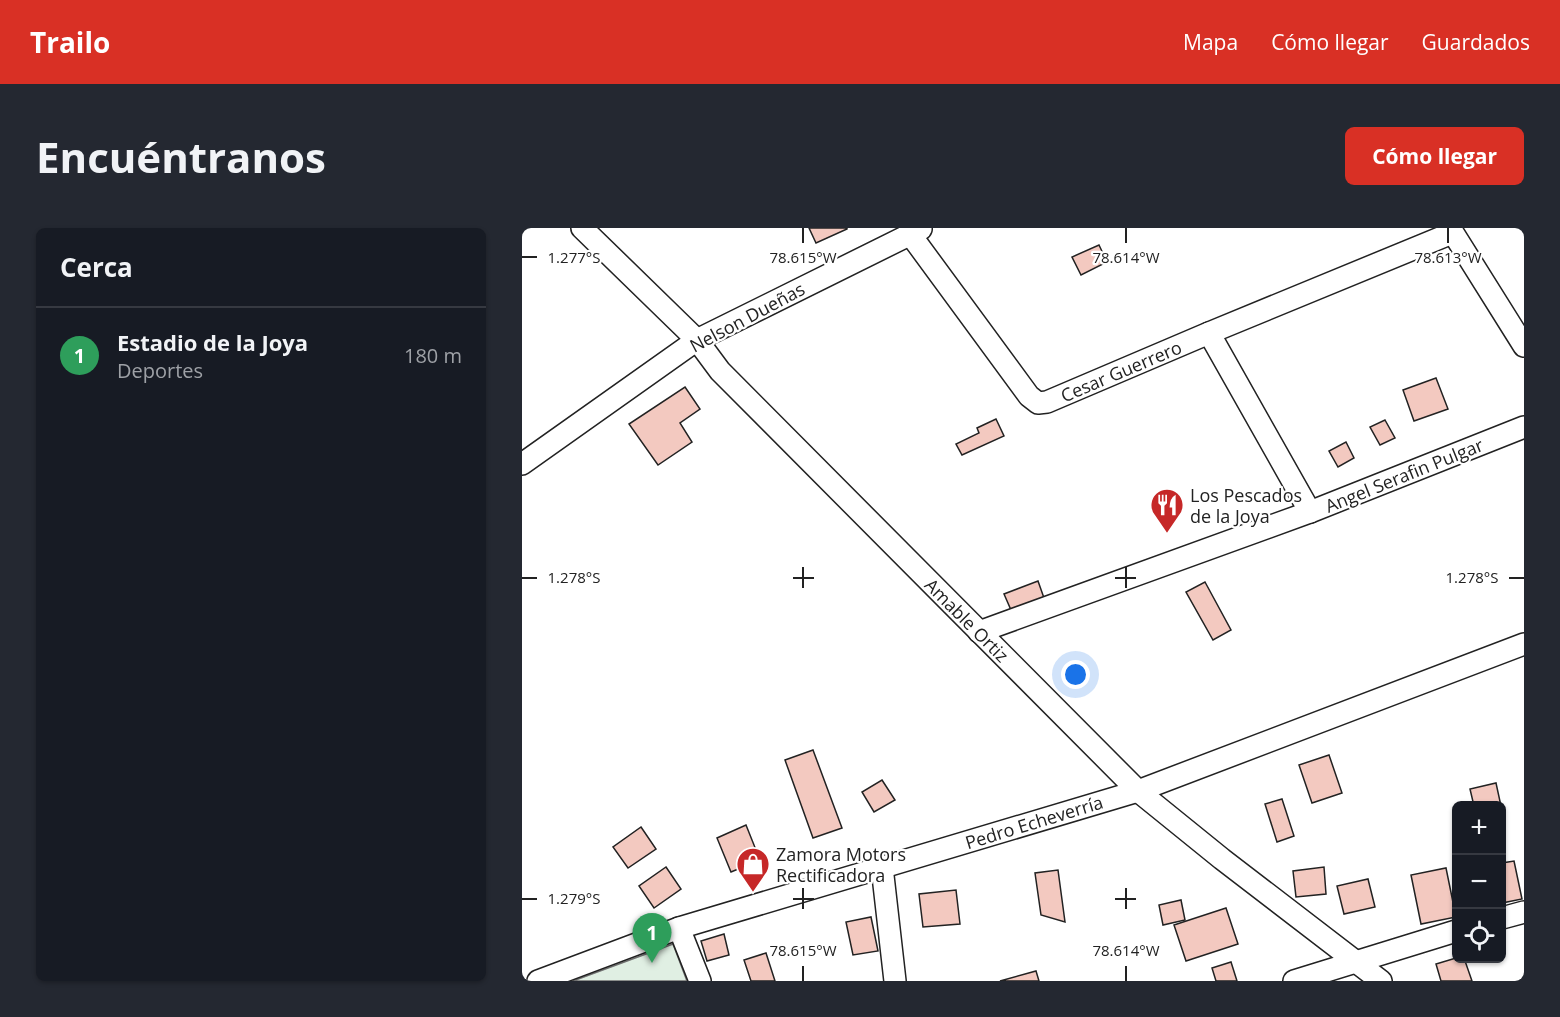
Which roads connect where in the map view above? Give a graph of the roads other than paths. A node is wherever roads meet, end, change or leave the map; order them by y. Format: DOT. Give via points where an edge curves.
graph roads {
  1 [pos="582,228"];
  2 [pos="1451,230"];
  3 [pos="916,231"];
  4 [pos="1209,333"];
  5 [pos="697,340"];
  6 [pos="1524,346"];
  7 [pos="1524,427"];
  8 [pos="522,464"];
  9 [pos="1310,512"];
  10 [pos="979,632"];
  11 [pos="1524,645"];
  12 [pos="1138,790"];
  13 [pos="882,867"];
  14 [pos="1524,912"];
  15 [pos="1506,917"];
  16 [pos="678,928"];
  17 [pos="1452,932"];
  18 [pos="1348,970"];
  19 [pos="538,981"];
  20 [pos="700,981"];
  21 [pos="895,981"];
  22 [pos="1294,981"];
  23 [pos="1381,981"];
  1 -- 5 [label="street, Amable Ortiz"];
  2 -- 4 [label="street"];
  2 -- 6 [label="street"];
  3 -- 4 [label="street, Cesar Guerrero" via="1029,396 1038,403"];
  3 -- 5 [label="street, Nelson Dueñas"];
  4 -- 9 [label="street"];
  5 -- 8 [label="street, Nelson Dueñas"];
  5 -- 10 [label="street, Amable Ortiz" via="720,371"];
  7 -- 9 [label="street, Angel Serafin Pulgar"];
  9 -- 10 [label="street, Angel Serafin Pulgar"];
  10 -- 12 [label="street, Amable Ortiz"];
  11 -- 12 [label="street, Pedro Echeverría"];
  12 -- 13 [label="street, Pedro Echeverría"];
  12 -- 18 [label="street, Amable Ortiz"];
  13 -- 16 [label="street, Pedro Echeverría"];
  13 -- 21 [label="street"];
  14 -- 15 [label="street"];
  16 -- 19 [label="street, Pedro Echeverría"];
  16 -- 20 [label="street"];
  17 -- 18 [label="street"];
  18 -- 22 [label="street"];
  18 -- 23 [label="street, Amable Ortiz"];
}
